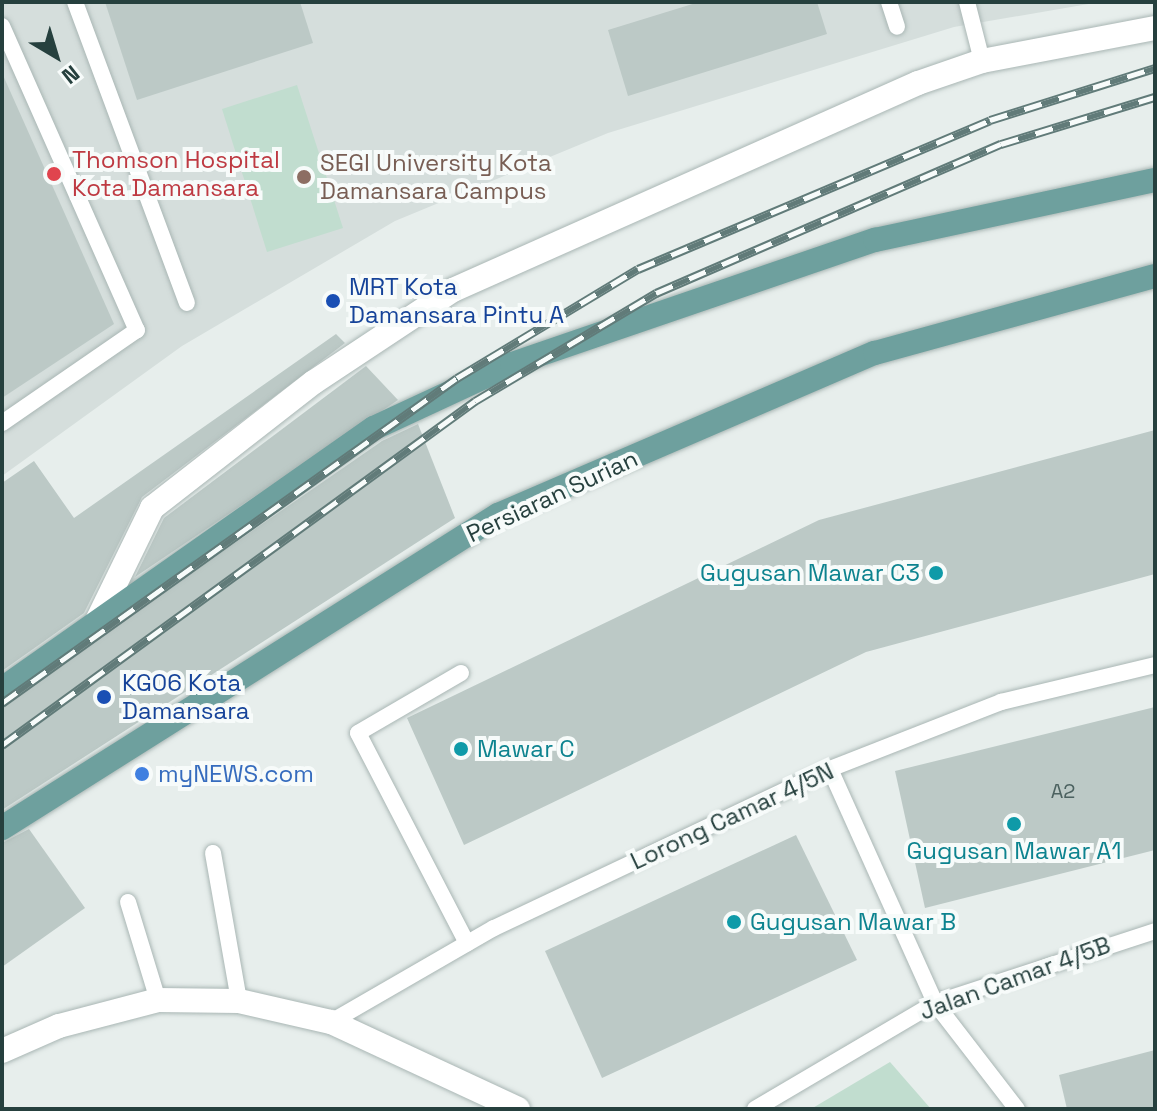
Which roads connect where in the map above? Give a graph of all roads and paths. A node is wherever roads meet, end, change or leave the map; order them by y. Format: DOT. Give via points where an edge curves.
graph roads {
  1 [pos="75,2"];
  2 [pos="889,2"];
  3 [pos="967,2"];
  4 [pos="2,26"];
  5 [pos="897,27"];
  6 [pos="1155,28"];
  7 [pos="982,61"];
  8 [pos="1155,180"];
  9 [pos="1155,276"];
  10 [pos="187,303"];
  11 [pos="2,423"];
  12 [pos="97,621"];
  13 [pos="1155,665"];
  14 [pos="461,673"];
  15 [pos="2,689"];
  16 [pos="830,769"];
  17 [pos="2,828"];
  18 [pos="213,853"];
  19 [pos="128,902"];
  20 [pos="1155,931"];
  21 [pos="467,943"];
  22 [pos="158,1000"];
  23 [pos="239,1001"];
  24 [pos="935,1003"];
  25 [pos="331,1022"];
  26 [pos="2,1051"];
  27 [pos="518,1109"];
  28 [pos="755,1109"];
  29 [pos="1017,1109"];
  1 -- 10 [label="lane"];
  2 -- 5 [label="lane"];
  3 -- 7 [label="lane"];
  4 -- 11 [label="lane" via="137,330"];
  6 -- 7 [label="street"];
  7 -- 12 [label="street" via="453,290 314,382 152,508"];
  8 -- 12 [label="main road" via="875,240 512,364 374,428"];
  9 -- 17 [label="main road, Persiaran Surian" via="875,353 498,515"];
  12 -- 15 [label="main road"];
  13 -- 16 [label="lane, Lorong Camar 4/5N" via="1001,702"];
  14 -- 21 [label="lane" via="358,733"];
  16 -- 21 [label="lane, Lorong Camar 4/5N"];
  16 -- 24 [label="lane"];
  18 -- 23 [label="lane"];
  19 -- 22 [label="lane"];
  20 -- 24 [label="lane, Jalan Camar 4/5B"];
  21 -- 25 [label="lane, Lorong Camar 4/5N"];
  22 -- 23 [label="street"];
  22 -- 26 [label="street"];
  23 -- 25 [label="street"];
  24 -- 28 [label="lane, Jalan Camar 4/5B"];
  24 -- 29 [label="lane"];
  25 -- 27 [label="street"];
}
